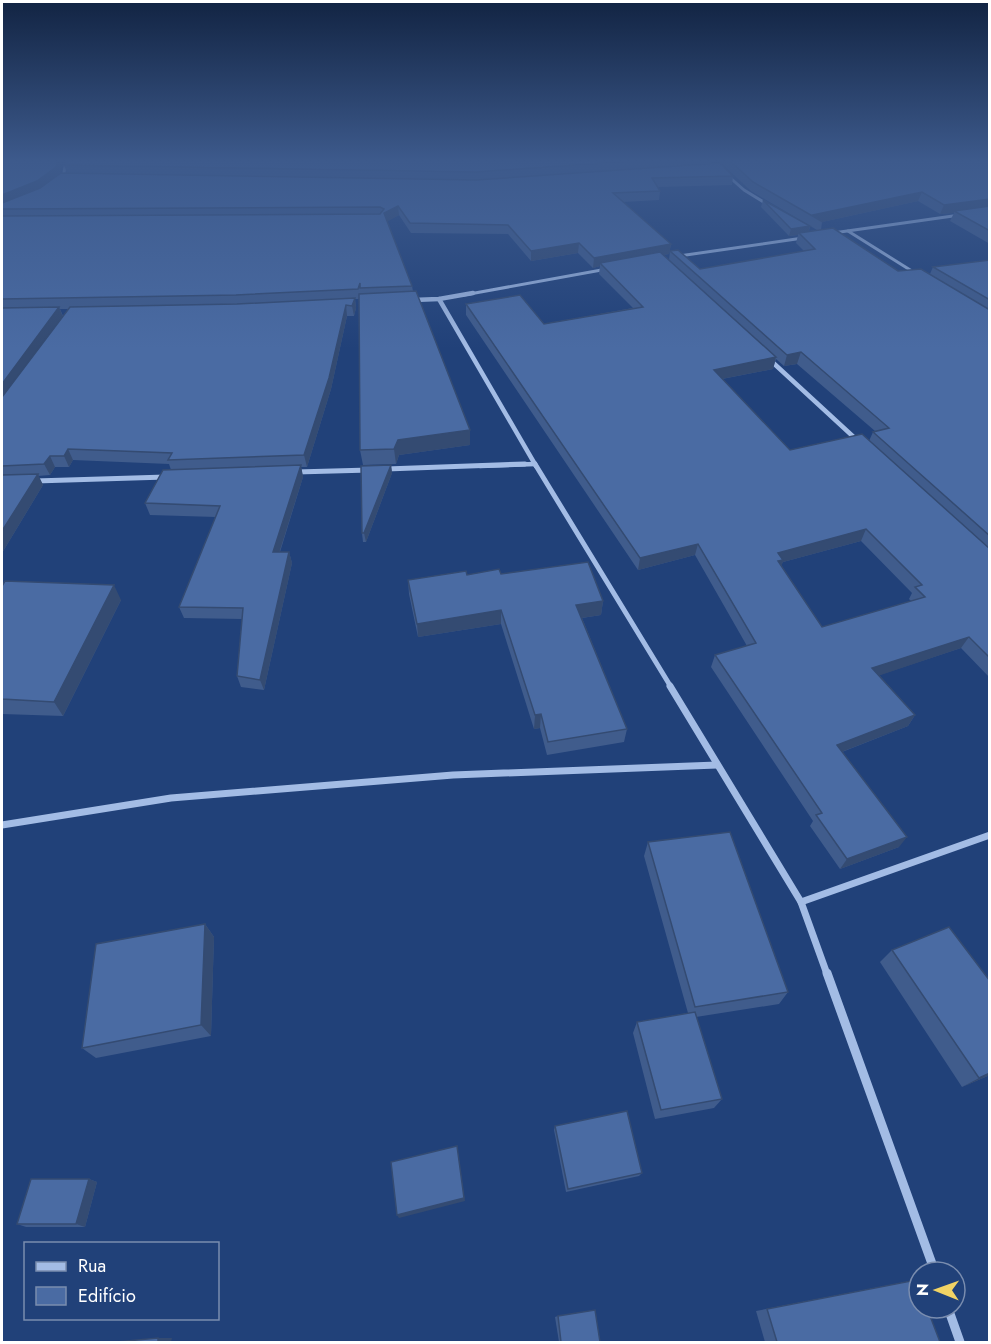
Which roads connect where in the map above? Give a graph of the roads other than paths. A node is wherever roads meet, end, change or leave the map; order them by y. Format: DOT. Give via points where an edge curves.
graph roads {
  1 [pos="899,224"];
  2 [pos="848,231"];
  3 [pos="829,234"];
  4 [pos="807,237"];
  5 [pos="672,258"];
  6 [pos="614,268"];
  7 [pos="919,276"];
  8 [pos="439,298"];
  9 [pos="404,300"];
  10 [pos="765,356"];
  11 [pos="861,444"];
  12 [pos="535,464"];
  13 [pos="287,473"];
  14 [pos="169,477"];
  15 [pos="27,482"];
  16 [pos="717,765"];
  17 [pos="2,825"];
  18 [pos="990,835"];
  19 [pos="801,902"];
  20 [pos="931,1260"];
  21 [pos="952,1320"];
  22 [pos="960,1342"];
  1 -- 2 [label="street"];
  2 -- 3 [label="street"];
  2 -- 7 [label="street"];
  4 -- 5 [label="street"];
  6 -- 8 [label="street"];
  8 -- 9 [label="street"];
  8 -- 12 [label="street"];
  10 -- 11 [label="street"];
  12 -- 13 [label="street"];
  12 -- 16 [label="street"];
  14 -- 15 [label="street"];
  16 -- 17 [label="street" via="453,775 183,797"];
  16 -- 19 [label="street"];
  18 -- 19 [label="street"];
  19 -- 20 [label="street"];
  21 -- 22 [label="street"];
}
